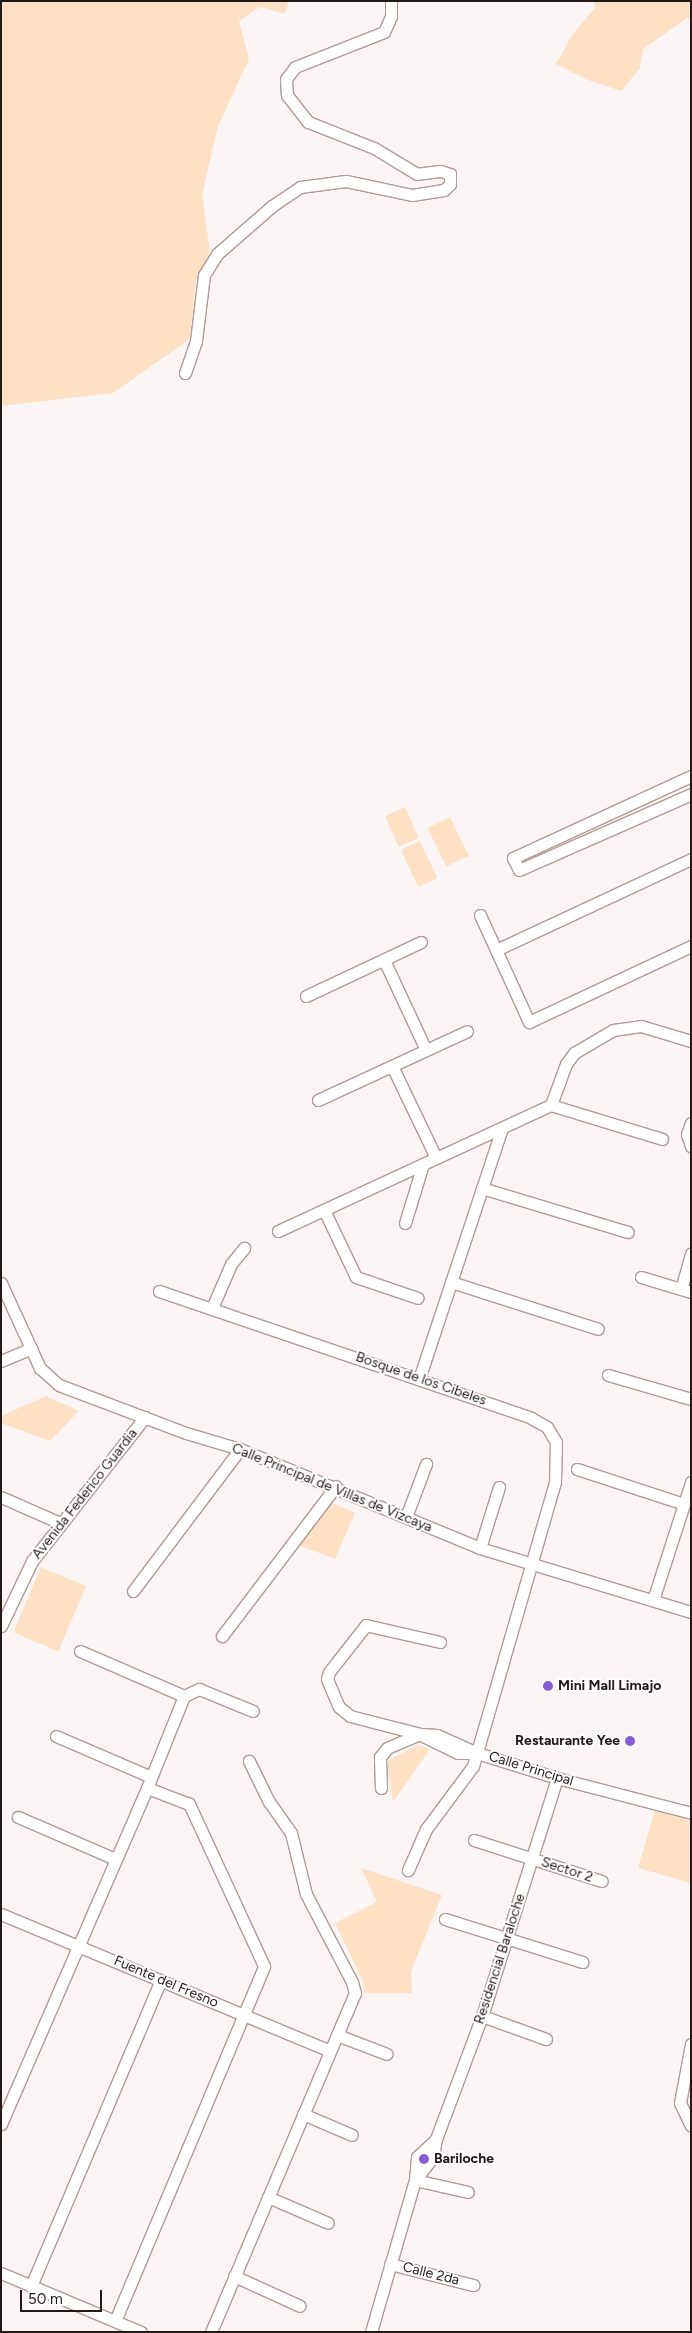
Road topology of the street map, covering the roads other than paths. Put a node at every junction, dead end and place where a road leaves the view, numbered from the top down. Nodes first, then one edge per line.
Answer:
1 (391, 1) edge
2 (185, 373) dead end
3 (689, 780) edge
4 (691, 794) edge
5 (604, 818) junction
6 (611, 830) junction
7 (691, 859) edge
8 (480, 915) dead end
9 (421, 942) dead end
10 (691, 946) edge
11 (496, 950) junction
12 (384, 960) junction
13 (306, 996) dead end
14 (467, 1031) dead end
15 (691, 1042) edge
16 (426, 1050) junction
17 (392, 1066) junction
18 (318, 1100) dead end
19 (551, 1105) junction
20 (691, 1123) edge
21 (502, 1128) junction
22 (662, 1139) dead end
23 (469, 1143) junction
24 (691, 1146) edge
25 (495, 1147) junction
26 (436, 1158) junction
27 (423, 1164) junction
28 (482, 1188) junction
29 (324, 1210) junction
30 (406, 1223) dead end
31 (278, 1231) dead end
32 (628, 1232) dead end
33 (244, 1248) dead end
34 (691, 1253) edge
35 (641, 1277) dead end
36 (451, 1282) junction
37 (1, 1283) edge
38 (159, 1291) dead end
39 (686, 1291) edge
40 (418, 1298) dead end
41 (212, 1308) junction
42 (598, 1329) dead end
43 (31, 1348) junction
44 (1, 1361) edge
45 (608, 1375) dead end
46 (419, 1379) junction
47 (691, 1399) edge
48 (145, 1417) junction
49 (240, 1449) junction
50 (426, 1464) dead end
51 (577, 1469) dead end
52 (691, 1482) edge
53 (336, 1486) junction
54 (499, 1487) dead end
55 (1, 1497) edge
56 (684, 1504) junction
57 (406, 1518) junction
58 (60, 1523) junction
59 (480, 1548) junction
60 (531, 1562) junction
61 (132, 1591) dead end
62 (653, 1600) junction
63 (690, 1612) edge
64 (1, 1626) edge
65 (222, 1636) dead end
66 (440, 1642) dead end
67 (80, 1651) dead end
68 (184, 1696) junction
69 (253, 1711) dead end
70 (420, 1734) junction
71 (56, 1736) dead end
72 (477, 1753) junction
73 (249, 1761) dead end
74 (557, 1778) junction
75 (149, 1783) junction
76 (381, 1788) dead end
77 (691, 1813) edge
78 (18, 1817) dead end
79 (474, 1840) dead end
80 (532, 1858) junction
81 (115, 1859) junction
82 (408, 1870) dead end
83 (602, 1881) dead end
84 (1, 1914) edge
85 (445, 1919) dead end
86 (507, 1938) junction
87 (77, 1945) junction
88 (582, 1962) dead end
89 (161, 1980) junction
90 (244, 2015) junction
91 (482, 2016) junction
92 (337, 2035) junction
93 (546, 2039) dead end
94 (691, 2044) edge
95 (330, 2051) junction
96 (387, 2054) dead end
97 (303, 2114) junction
98 (1, 2124) edge
99 (691, 2126) edge
100 (352, 2135) dead end
101 (415, 2180) junction
102 (468, 2192) dead end
103 (268, 2197) junction
104 (328, 2223) dead end
105 (390, 2264) junction
106 (1, 2273) edge
107 (234, 2276) junction
108 (473, 2284) dead end
109 (31, 2286) junction
110 (300, 2306) dead end
111 (115, 2321) junction
112 (141, 2332) edge
113 (210, 2332) edge
114 (371, 2332) edge

1 - 2 street
3 - 5 street
4 - 6 street
5 - 6 street
5 - 6 street
7 - 11 street
8 - 11 street
9 - 12 street
10 - 11 street
12 - 13 street
12 - 16 street
14 - 16 street
15 - 19 street
16 - 17 street
17 - 18 street
17 - 26 street
19 - 21 street
19 - 22 street
20 - 24 street
21 - 23 street
21 - 25 street
23 - 25 street
23 - 26 street
25 - 28 street
26 - 27 street
27 - 29 street
27 - 30 street
28 - 32 street
28 - 36 street
29 - 31 street
29 - 40 street
33 - 41 street
34 - 39 street
35 - 39 street
36 - 42 street
36 - 46 street
37 - 43 street, Calle Principal de Villas de Vizcaya
38 - 41 street, Bosque de los Cibeles
41 - 46 street, Bosque de los Cibeles
43 - 44 street
43 - 48 street, Calle Principal de Villas de Vizcaya
45 - 47 street
46 - 60 street, Bosque de los Cibeles
48 - 49 street, Calle Principal de Villas de Vizcaya
48 - 58 street, Avenida Federico Guardia
49 - 53 street, Calle Principal de Villas de Vizcaya
49 - 61 street
50 - 57 street
51 - 56 street
52 - 56 street
53 - 57 street, Calle Principal de Villas de Vizcaya
53 - 65 street
54 - 59 street
55 - 58 street
56 - 62 street
57 - 59 street, Calle Principal de Villas de Vizcaya
58 - 64 street, Avenida Federico Guardia
59 - 60 street, Calle Principal de Villas de Vizcaya
60 - 62 street, Calle Principal de Villas de Vizcaya
60 - 72 street, Calle Principal
62 - 63 street, Calle Principal de Villas de Vizcaya
66 - 70 street
67 - 68 street
68 - 69 street
68 - 75 street
70 - 72 street
70 - 76 street
71 - 75 street
72 - 74 street, Calle Principal
72 - 82 street
73 - 92 street
74 - 77 street, Calle Principal
74 - 80 street, Residencial Baraloche
75 - 81 street
75 - 90 street
78 - 81 street
79 - 80 street, Sector 2
80 - 83 street, Sector 2
80 - 86 street, Residencial Baraloche
81 - 87 street
84 - 87 street, Fuente del Fresno
85 - 86 street
86 - 88 street
86 - 91 street, Residencial Baraloche
87 - 89 street, Fuente del Fresno
87 - 98 street
89 - 90 street, Fuente del Fresno
89 - 109 street
90 - 95 street, Fuente del Fresno
90 - 111 street
91 - 93 street
91 - 101 street, Residencial Baraloche
92 - 95 street
92 - 96 street
94 - 99 street
95 - 97 street
97 - 100 street
97 - 103 street
101 - 102 street
101 - 105 street
103 - 104 street
103 - 107 street
105 - 108 street, Calle 2da
105 - 114 street
106 - 109 street
107 - 110 street
107 - 113 street
109 - 111 street
111 - 112 street

